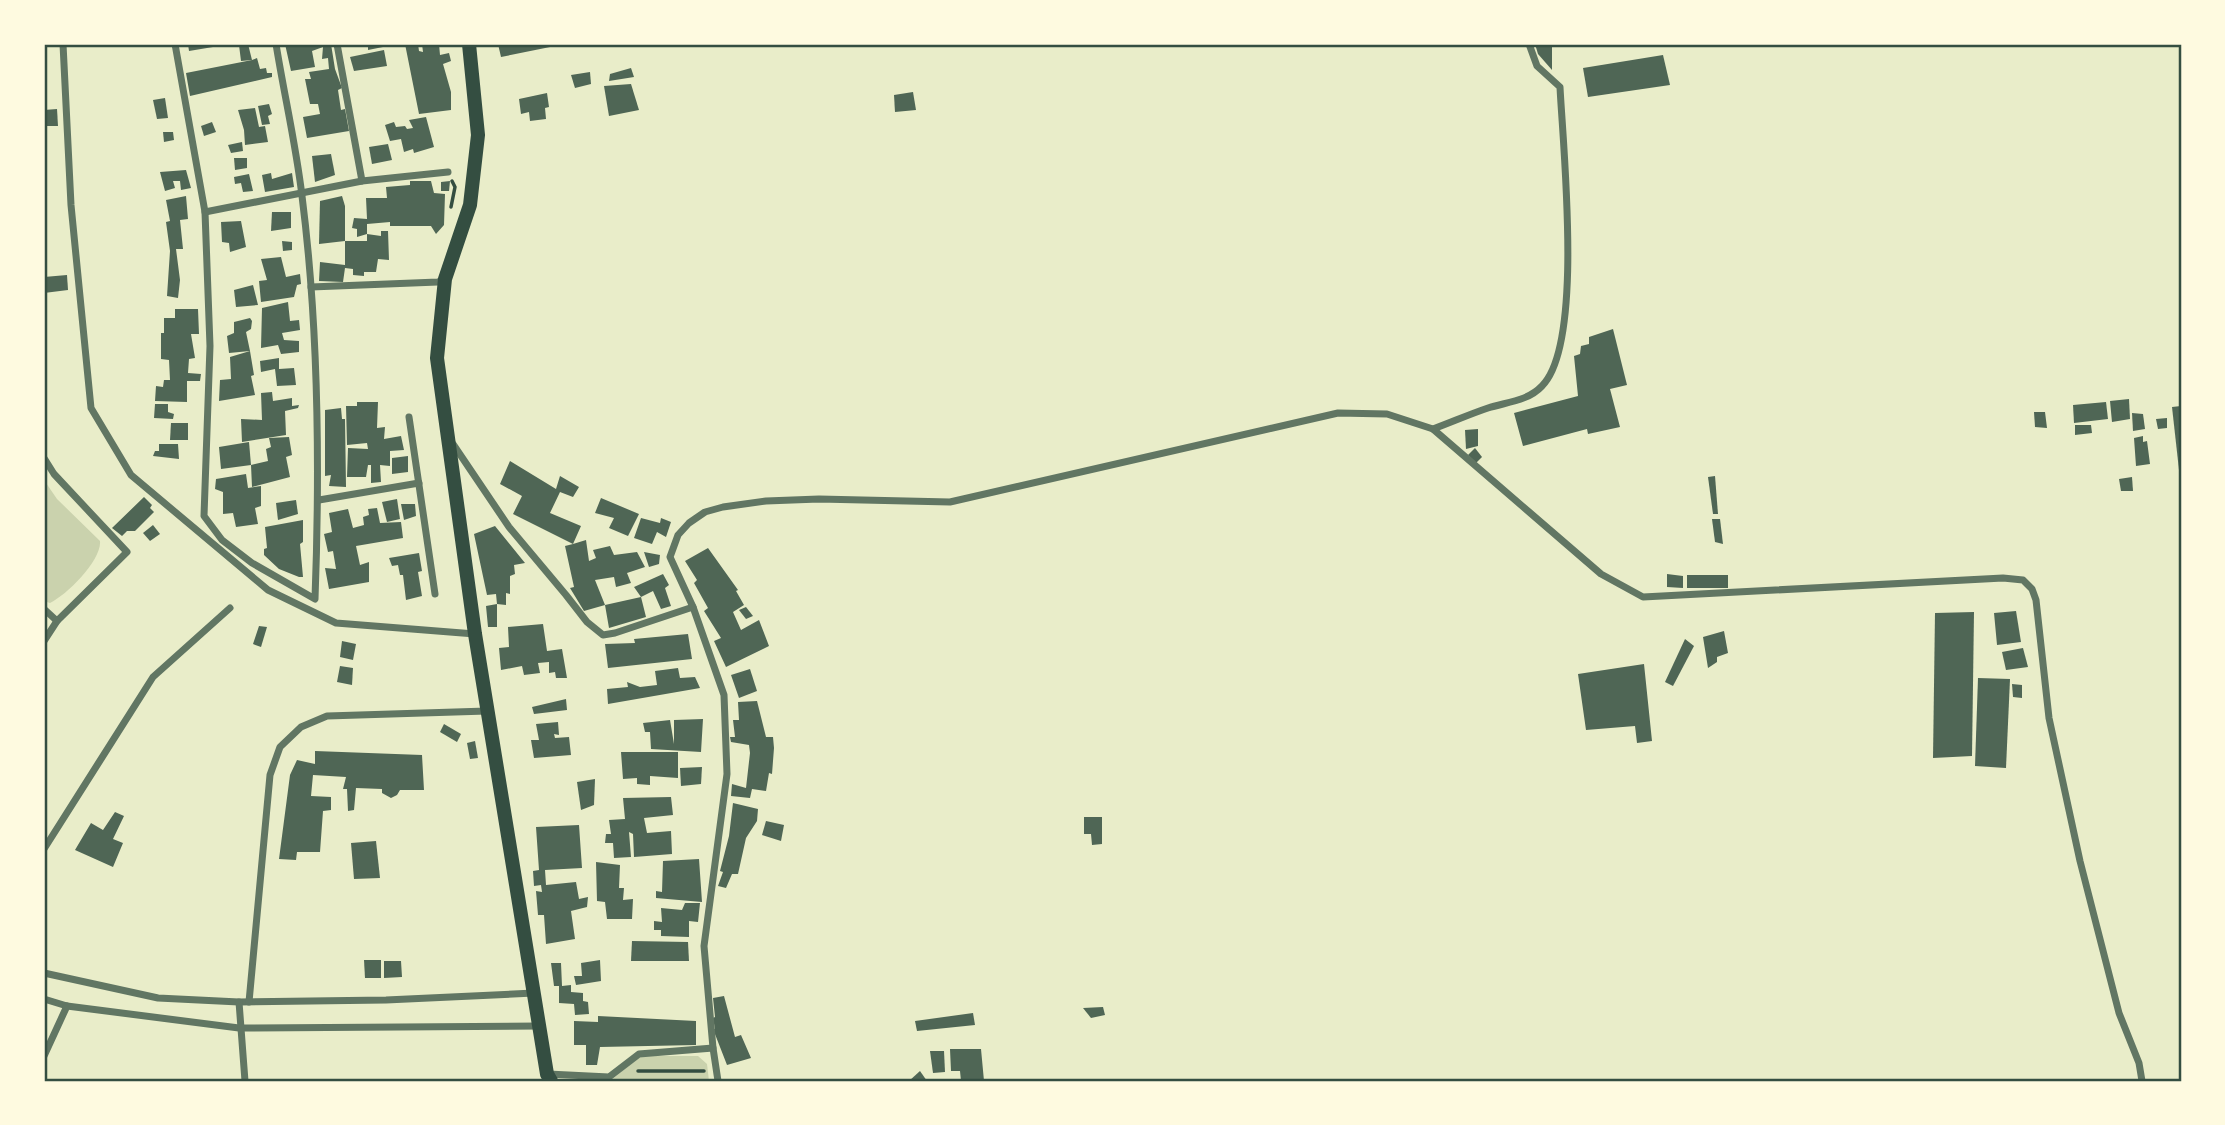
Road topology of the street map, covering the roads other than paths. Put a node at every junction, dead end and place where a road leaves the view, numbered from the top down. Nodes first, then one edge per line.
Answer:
1 (63, 44) edge
2 (175, 44) edge
3 (276, 44) edge
4 (337, 44) edge
5 (469, 44) edge
6 (1529, 44) edge
7 (449, 172) dead end
8 (362, 181) junction
9 (302, 194) junction
10 (205, 212) junction
11 (444, 279) junction
12 (312, 287) junction
13 (409, 417) dead end
14 (1433, 429) junction
15 (446, 434) junction
16 (44, 458) edge
17 (419, 483) junction
18 (319, 500) junction
19 (435, 594) dead end
20 (693, 607) junction
21 (230, 608) dead end
22 (44, 609) edge
23 (57, 621) junction
24 (475, 634) junction
25 (44, 641) edge
26 (487, 710) junction
27 (44, 849) edge
28 (44, 973) edge
29 (534, 993) junction
30 (44, 999) edge
31 (239, 1002) junction
32 (249, 1002) junction
33 (67, 1006) junction
34 (539, 1026) junction
35 (239, 1028) junction
36 (713, 1048) junction
37 (44, 1056) edge
38 (549, 1078) edge
39 (245, 1081) edge
40 (718, 1081) edge
41 (2142, 1081) edge

1 - 24 street
2 - 10 street
3 - 9 street
4 - 8 street
5 - 11 main road
6 - 14 street
7 - 8 street
8 - 9 street
9 - 10 street
9 - 12 street
10 - 18 street
11 - 12 street
11 - 15 main road
12 - 18 street
13 - 17 street
14 - 20 street
14 - 41 street
15 - 20 street
15 - 24 main road
16 - 23 street
17 - 18 street
17 - 19 street
20 - 36 street
21 - 27 street
22 - 23 street
23 - 25 street
24 - 26 main road
26 - 29 main road
26 - 32 street
28 - 31 street
29 - 32 street
29 - 34 main road
30 - 33 street
31 - 32 street
31 - 35 street
33 - 35 street
33 - 37 street
34 - 35 street
34 - 38 main road
35 - 39 street
36 - 38 street
36 - 40 street

